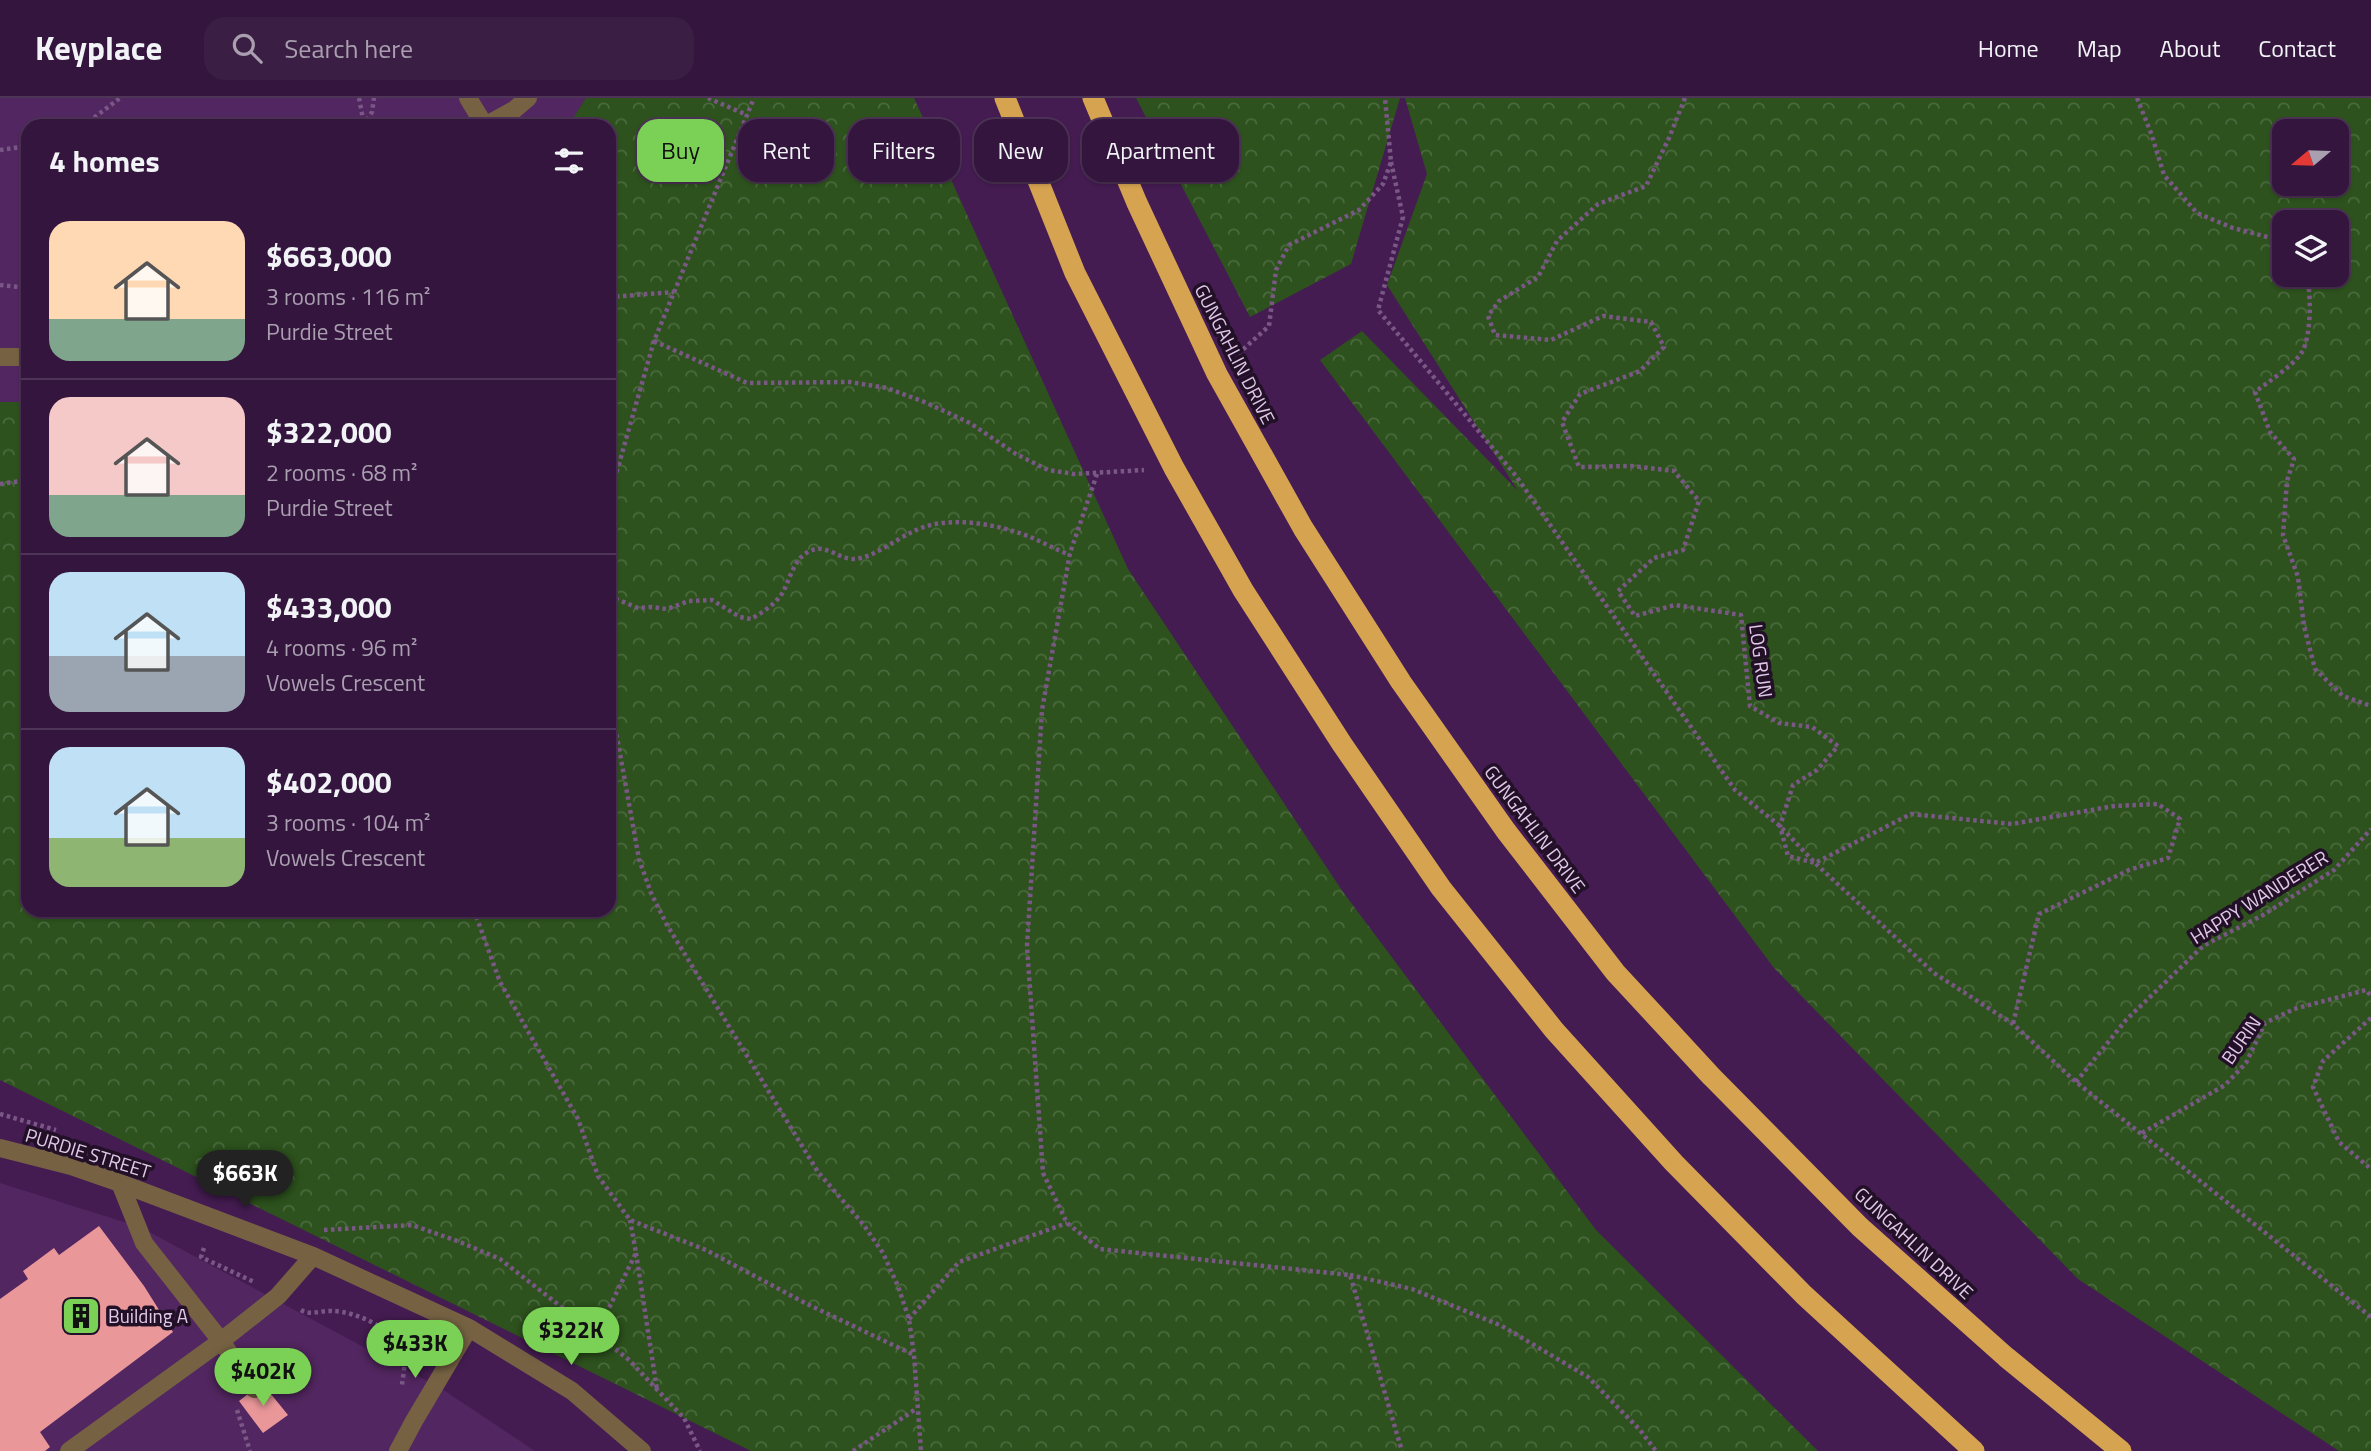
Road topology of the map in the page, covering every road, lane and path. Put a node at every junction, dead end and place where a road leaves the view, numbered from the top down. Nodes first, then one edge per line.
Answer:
1 (120, 98) edge
2 (359, 98) edge
3 (374, 98) edge
4 (468, 98) edge
5 (528, 98) edge
6 (708, 98) edge
7 (754, 98) edge
8 (1005, 98) edge
9 (1093, 98) edge
10 (1385, 98) edge
11 (1685, 98) edge
12 (2137, 98) edge
13 (747, 115) junction
14 (92, 119) edge
15 (363, 119) edge
16 (368, 119) edge
17 (481, 119) edge
18 (498, 119) edge
19 (21, 147) edge
20 (0, 150) edge
21 (1391, 162) junction
22 (2272, 238) edge
23 (0, 285) edge
24 (21, 287) edge
25 (2308, 287) edge
26 (674, 292) junction
27 (616, 297) edge
28 (654, 341) junction
29 (0, 357) edge
30 (21, 358) edge
31 (1217, 374) junction
32 (1174, 468) junction
33 (616, 474) edge
34 (1097, 474) junction
35 (21, 481) edge
36 (0, 484) edge
37 (1070, 555) junction
38 (616, 599) edge
39 (2371, 706) edge
40 (616, 732) edge
41 (1780, 826) junction
42 (2371, 829) edge
43 (1815, 863) junction
44 (477, 917) edge
45 (2371, 996) edge
46 (2371, 1018) edge
47 (2013, 1024) junction
48 (2076, 1082) junction
49 (2142, 1133) junction
50 (0, 1148) edge
51 (2371, 1169) edge
52 (120, 1183) junction
53 (629, 1220) junction
54 (1067, 1223) junction
55 (323, 1230) dead end
56 (636, 1253) junction
57 (313, 1256) junction
58 (1350, 1275) junction
59 (307, 1314) dead end
60 (2371, 1317) edge
61 (909, 1319) junction
62 (469, 1328) junction
63 (593, 1330) junction
64 (221, 1341) junction
65 (915, 1355) junction
66 (254, 1389) dead end
67 (657, 1390) junction
68 (402, 1391) dead end
69 (917, 1408) junction
70 (69, 1451) edge
71 (398, 1451) edge
72 (642, 1451) edge
73 (700, 1451) edge
74 (853, 1451) edge
75 (921, 1451) edge
76 (1402, 1451) edge
77 (1656, 1451) edge
78 (1974, 1451) edge
79 (2121, 1451) edge

1 - 14 path
2 - 15 path
3 - 16 path
4 - 17 street
5 - 18 street
6 - 13 path
7 - 13 path
8 - 32 highway
9 - 31 highway, GUNGAHLIN DRIVE
10 - 21 path
11 - 41 path, LOG RUN
12 - 22 path
13 - 26 path
19 - 20 path
21 - 31 path
21 - 41 path
23 - 24 path
25 - 39 path
26 - 27 path
26 - 28 path
28 - 33 path
28 - 34 path
29 - 30 street
31 - 79 highway, GUNGAHLIN DRIVE
32 - 34 path
32 - 78 highway
34 - 37 path
35 - 36 path
37 - 38 path
37 - 54 path
40 - 61 path
41 - 43 path
41 - 43 path
42 - 48 path, HAPPY WANDERER
43 - 47 path
43 - 47 path
44 - 53 path
45 - 49 path, BURIN
46 - 51 path
47 - 48 path
48 - 49 path
49 - 60 path
50 - 52 street, PURDIE STREET
52 - 57 street, PURDIE STREET
52 - 64 street
53 - 56 path
53 - 65 path
54 - 58 path
54 - 61 path
55 - 63 path
56 - 63 path
56 - 67 path
57 - 62 street, PURDIE STREET
57 - 64 street
58 - 76 path
58 - 77 path
59 - 68 path
61 - 65 path
62 - 71 street
62 - 72 street, PURDIE STREET
63 - 67 path
64 - 66 street
64 - 70 street
65 - 69 path
67 - 73 path
69 - 74 path
69 - 75 path

